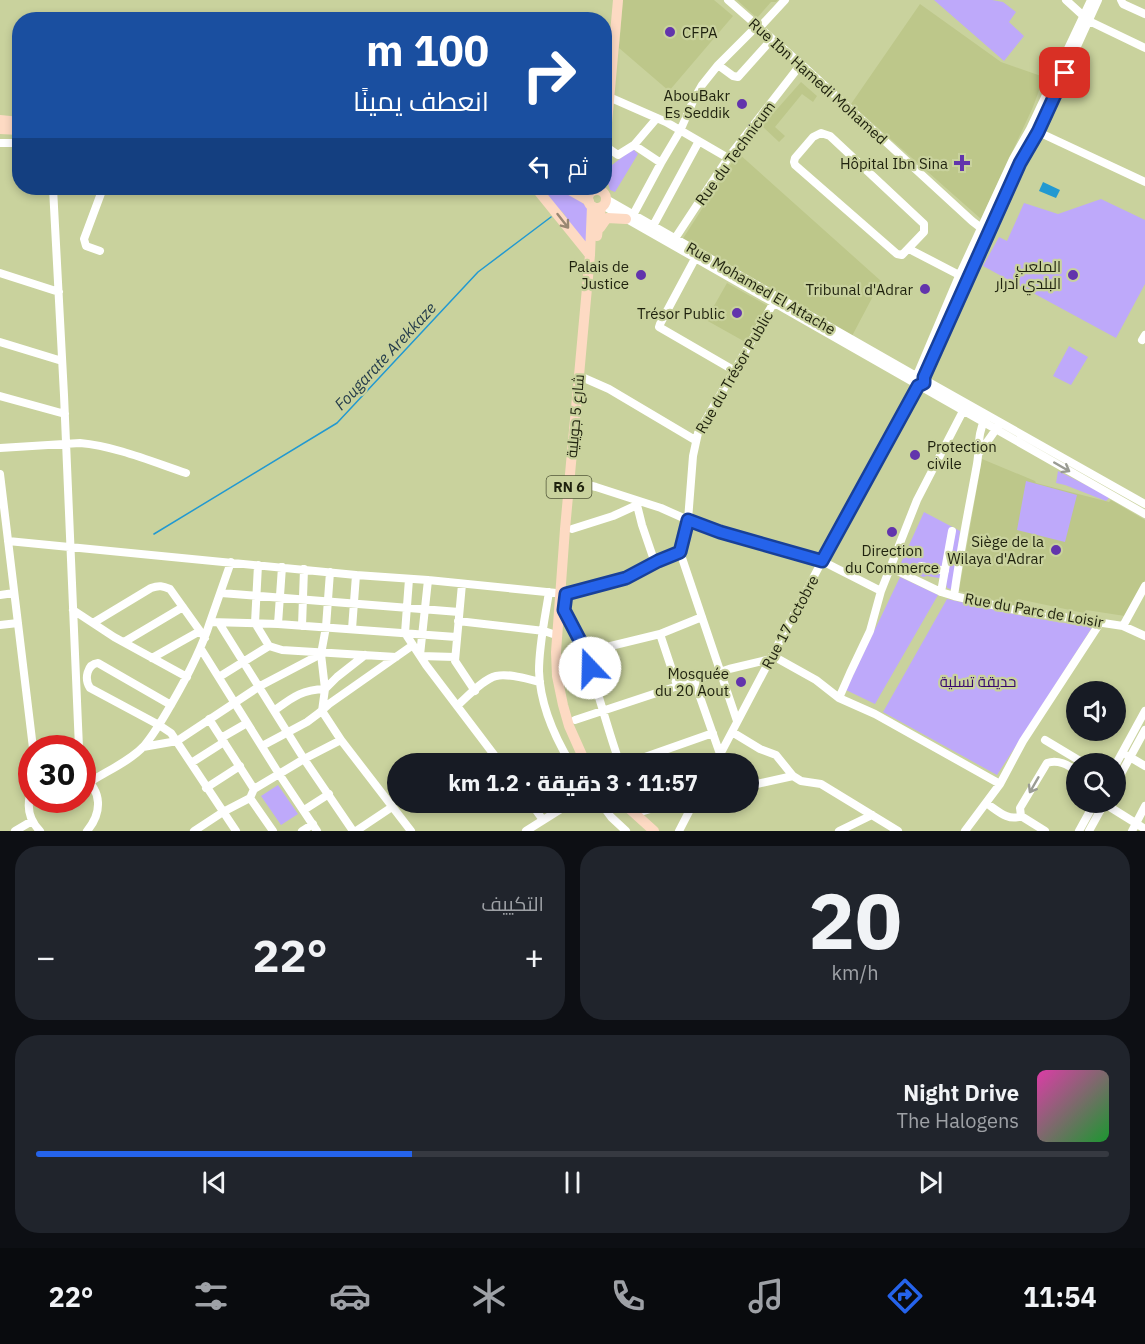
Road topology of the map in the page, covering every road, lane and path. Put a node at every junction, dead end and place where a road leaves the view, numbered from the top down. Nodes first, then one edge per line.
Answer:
1 (618, 0) edge
2 (728, 0) edge
3 (785, 0) edge
4 (1066, 0) edge
5 (1091, 0) edge
6 (1098, 0) edge
7 (1121, 0) edge
8 (1145, 14) edge
9 (1086, 18) junction
10 (758, 26) junction
11 (772, 39) junction
12 (1145, 48) edge
13 (718, 64) junction
14 (801, 64) junction
15 (612, 65) edge
16 (612, 98) edge
17 (657, 118) junction
18 (1034, 130) junction
19 (680, 131) junction
20 (699, 141) junction
21 (634, 145) junction
22 (612, 153) edge
23 (728, 158) junction
24 (661, 163) junction
25 (1145, 182) edge
26 (53, 195) edge
27 (100, 195) edge
28 (542, 195) edge
29 (597, 196) edge
30 (630, 217) junction
31 (653, 226) junction
32 (598, 231) junction
33 (985, 231) junction
34 (673, 241) junction
35 (909, 249) junction
36 (100, 251) dead end
37 (697, 254) junction
38 (590, 255) junction
39 (0, 273) edge
40 (958, 276) junction
41 (968, 280) junction
42 (59, 292) junction
43 (951, 294) junction
44 (960, 298) junction
45 (776, 299) junction
46 (0, 342) edge
47 (584, 346) junction
48 (62, 361) junction
49 (735, 371) junction
50 (584, 378) junction
51 (919, 380) junction
52 (942, 394) junction
53 (0, 396) edge
54 (963, 411) junction
55 (65, 414) junction
56 (985, 418) junction
57 (998, 426) junction
58 (695, 440) junction
59 (66, 444) junction
60 (0, 448) edge
61 (979, 453) junction
62 (186, 473) dead end
63 (0, 474) edge
64 (573, 482) junction
65 (637, 502) junction
66 (1145, 504) edge
67 (1145, 514) edge
68 (688, 520) junction
69 (3, 529) edge
70 (572, 529) junction
71 (952, 531) dead end
72 (8, 541) junction
73 (70, 547) junction
74 (680, 552) junction
75 (10, 557) junction
76 (0, 559) edge
77 (822, 561) junction
78 (231, 562) junction
79 (655, 563) junction
80 (258, 565) junction
81 (921, 566) dead end
82 (282, 567) junction
83 (891, 568) junction
84 (304, 569) junction
85 (945, 571) junction
86 (330, 572) junction
87 (356, 575) junction
88 (409, 579) junction
89 (428, 580) junction
90 (462, 584) junction
91 (1145, 586) edge
92 (881, 591) junction
93 (941, 592) junction
94 (14, 593) junction
95 (221, 593) junction
96 (558, 593) junction
97 (0, 595) edge
98 (257, 596) junction
99 (954, 596) junction
100 (280, 597) junction
101 (303, 599) junction
102 (328, 601) junction
103 (354, 603) junction
104 (183, 607) junction
105 (407, 607) junction
106 (425, 609) junction
107 (73, 610) junction
108 (564, 610) junction
109 (459, 616) junction
110 (702, 617) junction
111 (18, 623) junction
112 (93, 623) junction
113 (214, 623) junction
114 (255, 623) junction
115 (1100, 623) junction
116 (1125, 623) junction
117 (278, 624) junction
118 (0, 625) edge
119 (302, 626) junction
120 (326, 627) junction
121 (352, 629) junction
122 (200, 631) junction
123 (544, 631) junction
124 (405, 633) junction
125 (422, 634) junction
126 (660, 634) junction
127 (556, 635) junction
128 (456, 636) junction
129 (1145, 636) edge
130 (205, 638) junction
131 (124, 642) junction
132 (413, 645) junction
133 (269, 646) junction
134 (201, 649) junction
135 (586, 652) junction
136 (320, 653) junction
137 (365, 655) junction
138 (420, 656) junction
139 (396, 657) junction
140 (455, 657) junction
141 (152, 658) junction
142 (772, 658) junction
143 (243, 662) junction
144 (721, 672) junction
145 (187, 677) junction
146 (219, 677) junction
147 (694, 680) junction
148 (540, 682) junction
149 (677, 685) junction
150 (260, 686) junction
151 (325, 689) junction
152 (475, 691) junction
153 (839, 698) junction
154 (234, 703) junction
155 (171, 705) junction
156 (457, 706) junction
157 (275, 710) junction
158 (603, 710) junction
159 (322, 711) junction
160 (1145, 711) edge
161 (209, 719) junction
162 (575, 720) junction
163 (737, 721) junction
164 (247, 723) junction
165 (159, 725) junction
166 (1145, 730) edge
167 (289, 732) junction
168 (732, 732) junction
169 (713, 733) junction
170 (31, 735) edge
171 (78, 735) edge
172 (223, 740) junction
173 (341, 740) junction
174 (1045, 740) dead end
175 (177, 741) junction
176 (143, 747) junction
177 (262, 747) junction
178 (493, 753) edge
179 (565, 753) edge
180 (581, 753) edge
181 (588, 753) edge
182 (618, 753) edge
183 (654, 753) edge
184 (720, 753) edge
185 (721, 753) edge
186 (1067, 753) edge
187 (1121, 753) edge
188 (1126, 756) edge
189 (1130, 758) junction
190 (304, 759) junction
191 (191, 763) junction
192 (1126, 765) edge
193 (240, 766) junction
194 (1066, 766) edge
195 (1145, 766) edge
196 (279, 774) junction
197 (793, 776) junction
198 (96, 779) edge
199 (759, 784) edge
200 (1000, 784) junction
201 (206, 788) junction
202 (254, 789) junction
203 (96, 792) edge
204 (329, 794) junction
205 (250, 798) junction
206 (387, 800) edge
207 (986, 803) junction
208 (1145, 806) edge
209 (304, 810) junction
210 (387, 810) edge
211 (224, 812) junction
212 (29, 813) edge
213 (397, 813) edge
214 (538, 813) edge
215 (554, 813) edge
216 (608, 813) edge
217 (624, 813) edge
218 (635, 813) edge
219 (643, 813) edge
220 (688, 813) edge
221 (1089, 813) edge
222 (1099, 813) edge
223 (1117, 813) edge
224 (637, 815) junction
225 (872, 815) junction
226 (1021, 816) junction
227 (543, 820) junction
228 (32, 821) junction
229 (315, 827) edge
230 (1134, 827) edge
231 (1145, 829) edge
232 (15, 831) edge
233 (40, 831) edge
234 (87, 831) edge
235 (194, 831) edge
236 (236, 831) edge
237 (273, 831) edge
238 (302, 831) edge
239 (355, 831) edge
240 (411, 831) edge
241 (526, 831) edge
242 (626, 831) edge
243 (643, 831) edge
244 (654, 831) edge
245 (679, 831) edge
246 (839, 831) edge
247 (898, 831) edge
248 (966, 831) edge
249 (1045, 831) edge
250 (1079, 831) edge
251 (1089, 831) edge

1 - 15 main road
2 - 10 street, Rue Ibn Hamedi Mohamed
3 - 10 street
4 - 9 street
5 - 9 street
6 - 9 street
7 - 8 street
9 - 12 street
9 - 18 street
10 - 11 street, Rue Ibn Hamedi Mohamed
10 - 13 street
11 - 13 street
11 - 14 street, Rue Ibn Hamedi Mohamed
13 - 19 street
14 - 23 street, Rue du Technicum
14 - 33 street, Rue Ibn Hamedi Mohamed
16 - 17 street
17 - 19 street
17 - 21 street
18 - 25 street
18 - 33 street
19 - 20 street
19 - 24 street
20 - 23 street
20 - 31 street
21 - 22 street
21 - 24 street
23 - 34 street, Rue du Technicum
24 - 30 street
26 - 42 street
27 - 36 street
28 -> 38 main road
29 - 30 street, Rue Mohamed El Attache
29 - 32 main road, شارع 5 جويلية / RN 6
29 - 38 main road, شارع 5 جويلية / RN 6
30 - 31 street, Rue Mohamed El Attache
30 - 32 main road
30 - 34 street, Rue Mohamed El Attache
31 - 34 street, Rue Mohamed El Attache
32 - 47 main road, شارع 5 جويلية / RN 6
33 - 40 street
33 - 41 street
34 - 37 street, Rue Mohamed El Attache
35 - 35 street
35 - 40 street
37 - 45 street, Rue Mohamed El Attache
37 - 49 street
38 - 47 main road, شارع 5 جويلية / RN 6
39 - 42 street
40 - 41 street
40 - 43 street
41 - 44 street
42 - 48 street
43 - 44 street
43 - 51 street
44 - 51 street
45 - 49 street, Rue du Trésor Public
45 - 51 street, Rue Mohamed El Attache
46 - 48 street
47 - 50 main road, شارع 5 جويلية / RN 6
47 - 64 main road, شارع 5 جويلية / RN 6
48 - 55 street
49 - 58 street, Rue du Trésor Public
50 - 58 street
50 - 64 main road, شارع 5 جويلية / RN 6
51 - 52 street, Rue Mohamed El Attache
51 - 77 street, Rue 17 octobre
52 - 54 street, Rue Mohamed El Attache
52 - 56 street, Rue Mohamed El Attache
53 - 55 street
54 - 56 street, Rue Mohamed El Attache
54 - 83 street
55 - 59 street
56 - 57 street, Rue Mohamed El Attache
56 - 61 street
57 - 61 street
57 - 66 street, Rue Mohamed El Attache
57 -> 67 street, Rue Mohamed El Attache
58 - 68 street, Rue du Trésor Public
59 - 60 street
59 - 62 street
59 - 73 street
61 - 99 street
63 - 69 street
64 - 65 street
64 - 70 main road, شارع 5 جويلية / RN 6
64 - 96 main road, شارع 5 جويلية / RN 6
65 - 68 street
65 - 70 street
65 - 79 street
68 - 74 street, Rue du Trésor Public
68 - 77 street
69 - 72 street
70 - 96 main road, شارع 5 جويلية / RN 6
71 - 85 street
72 - 73 street
72 - 75 street
73 - 78 street
73 - 107 street
74 - 79 street
74 - 110 street
75 - 76 street
75 - 94 street
77 - 92 street
77 - 142 street, Rue 17 octobre
78 - 80 street
78 - 95 street
79 - 96 street
80 - 82 street
80 - 98 street
81 - 85 street
82 - 84 street
82 - 100 street
83 - 92 street
83 - 93 street, Rue du Parc de Loisir
84 - 86 street
84 - 101 street
85 - 93 street
86 - 87 street
86 - 102 street
87 - 88 street
87 - 103 street
88 - 89 street
88 - 105 street
89 - 90 street
89 - 106 street
90 - 96 street
90 - 109 street
91 - 116 street
92 - 153 street
93 - 99 street, Rue du Parc de Loisir
94 - 97 street
94 - 111 street
95 - 98 street
95 - 113 street
96 - 108 main road, شارع 5 جويلية / RN 6
96 - 123 street
96 - 127 main road, شارع 5 جويلية / RN 6
98 - 100 street
98 - 114 street
99 - 115 street, Rue du Parc de Loisir
100 - 101 street
100 - 117 street
101 - 102 street
101 - 119 street
102 - 103 street
102 - 120 street
103 - 105 street
103 - 121 street
104 - 112 street
104 - 122 street
104 - 131 street
105 - 106 street
105 - 124 street
106 - 109 street
106 - 125 street
107 - 112 street
107 - 171 street
108 - 135 street
108 - 162 main road, شارع 5 جويلية / RN 6
109 - 123 street
109 - 128 street
110 - 126 street
110 - 144 street
111 - 118 street
111 - 170 street
112 - 131 street
113 - 114 street
113 - 130 street
113 - 143 street
114 - 117 street
114 - 133 street
115 - 116 street, Rue du Parc de Loisir
115 - 200 street
116 - 129 street, Rue du Parc de Loisir
117 - 119 street
119 - 120 street
120 - 121 street
120 - 136 street
121 - 124 street
122 - 130 street
122 - 141 street
123 - 127 street
123 - 148 street
124 - 125 street
124 - 132 street
125 - 128 street
125 - 138 street
126 - 135 street
126 - 149 street
127 - 180 main road, شارع 5 جويلية / RN 6
128 - 140 street
130 - 134 street
131 - 141 street
132 - 138 street
132 - 139 street
133 - 136 street
133 - 143 street
134 - 145 street
134 - 146 street
135 - 158 street
136 - 137 street
136 - 150 street
136 - 151 street
137 - 139 street
137 - 151 street
138 - 140 street
138 - 156 street
139 - 159 street
140 - 152 street
141 - 145 street
142 - 144 street
142 - 153 street
142 - 163 street, Rue 17 octobre
143 - 146 street
143 - 150 street
144 - 147 street
144 - 163 street
145 - 155 street
146 - 154 street
147 - 149 street
147 - 169 street
148 - 152 street
148 - 179 street
149 - 158 street
150 - 154 street
150 - 157 street
151 - 157 street
151 - 159 street
152 - 156 street
153 - 200 street
154 - 161 street
154 - 164 street
155 - 165 street
155 - 165 street
156 - 178 street
157 - 167 street
158 - 162 street
158 - 182 street
159 - 167 street
159 - 173 street
160 - 187 street
161 - 172 street
161 - 175 street
162 - 181 main road, شارع 5 جويلية / RN 6
163 - 168 street, Rue 17 octobre
164 - 172 street
164 - 177 street
165 - 175 street
165 - 176 street
166 - 189 street
167 - 177 street
167 - 190 street
168 - 185 street, Rue 17 octobre
168 - 197 street
169 - 183 street
169 - 184 street
172 - 191 street
172 - 193 street
173 - 190 street
173 - 206 street
174 - 186 street
175 - 176 street
175 - 191 street
176 - 198 street
177 - 196 street
188 - 189 street
189 - 192 street
189 - 195 street
190 - 196 street
190 - 204 street
191 - 201 street
193 - 201 street
193 - 202 street
194 -> 226 street
196 - 202 street
196 - 209 street
197 - 199 street
197 - 225 street
200 - 207 street
201 - 211 street
202 - 205 street
203 - 234 street
204 - 209 street
204 - 239 street
205 - 211 street
205 - 237 street
207 - 226 street
207 - 248 street
208 - 230 street
209 - 229 street
210 - 239 street
211 - 235 street
211 - 236 street
212 - 228 street
213 - 240 street
214 - 227 street
215 - 227 street
216 - 242 street
217 - 243 main road
218 - 224 main road
219 - 224 street
220 - 245 street
221 - 250 street
222 - 251 street
223 - 230 street
224 - 244 main road
225 - 246 street
225 - 247 street
226 - 249 street
227 - 241 street
228 - 232 street
228 - 233 street
229 - 238 street
230 - 231 street

